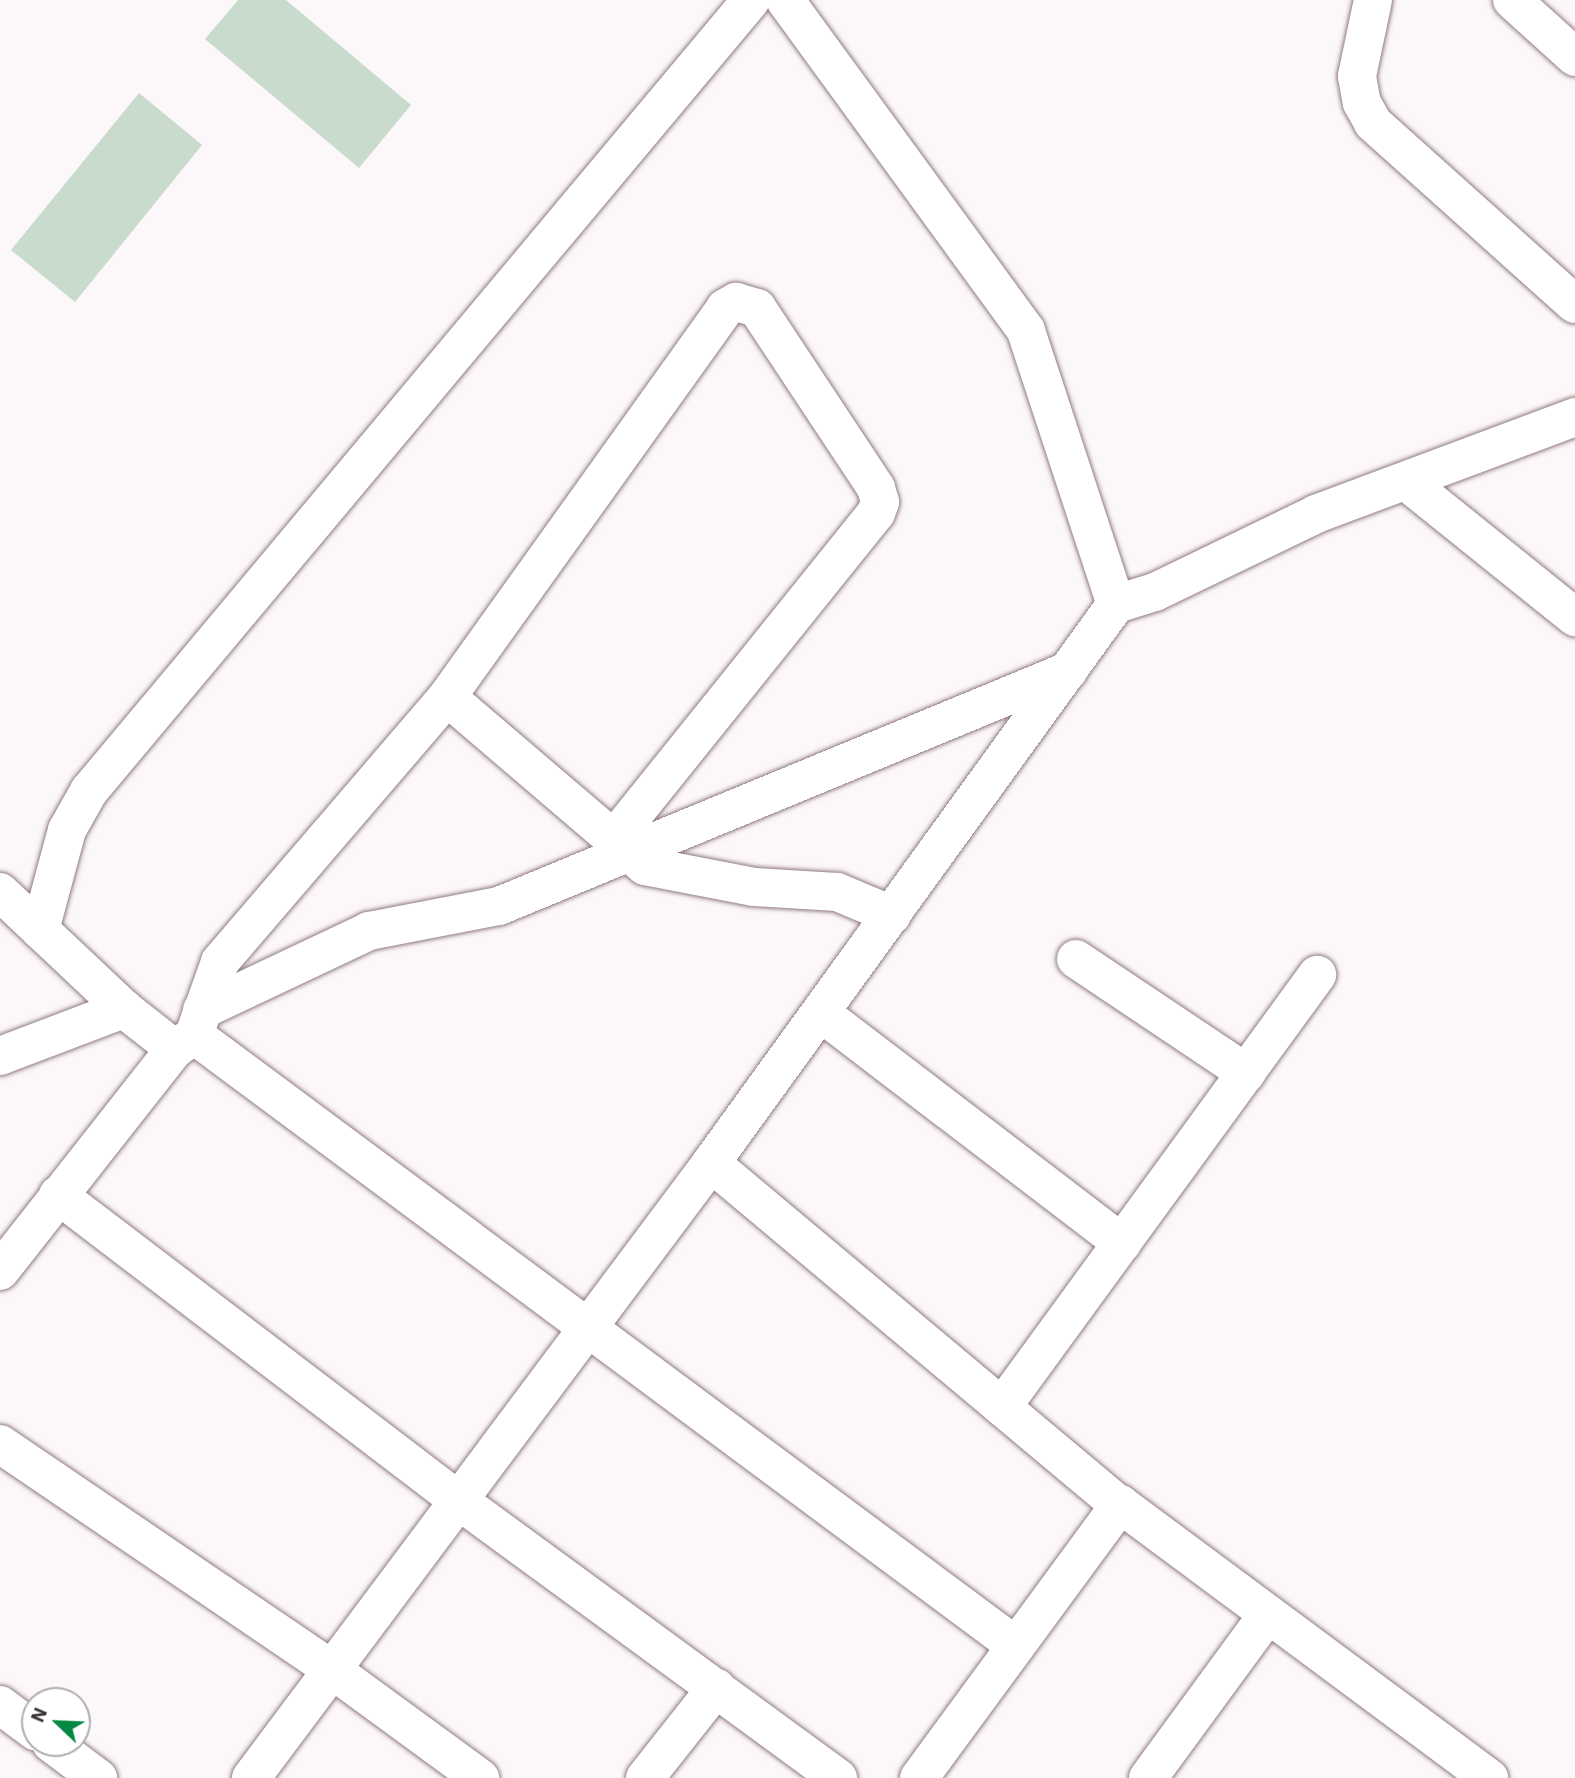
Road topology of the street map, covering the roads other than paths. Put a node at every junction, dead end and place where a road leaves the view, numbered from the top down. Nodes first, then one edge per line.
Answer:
1 (751, 0) edge
2 (785, 0) edge
3 (1373, 0) edge
4 (1511, 0) edge
5 (1575, 57) edge
6 (1575, 303) edge
7 (1575, 417) edge
8 (1407, 482) junction
9 (1116, 604) junction
10 (1575, 617) edge
11 (1068, 671) junction
12 (447, 697) junction
13 (622, 846) junction
14 (0, 892) edge
15 (892, 915) junction
16 (40, 930) junction
17 (1076, 959) dead end
18 (1317, 975) dead end
19 (124, 1009) junction
20 (821, 1013) junction
21 (190, 1032) junction
22 (0, 1056) edge
23 (1246, 1073) junction
24 (711, 1163) junction
25 (58, 1195) junction
26 (1122, 1243) junction
27 (0, 1271) edge
28 (588, 1326) junction
29 (1002, 1407) junction
30 (0, 1444) edge
31 (458, 1500) junction
32 (1119, 1505) junction
33 (1268, 1614) junction
34 (1016, 1646) junction
35 (331, 1669) junction
36 (716, 1688) junction
37 (0, 1704) edge
38 (21, 1720) edge
39 (70, 1757) edge
40 (98, 1778) edge
41 (251, 1778) edge
42 (480, 1778) edge
43 (645, 1778) edge
44 (838, 1778) edge
45 (919, 1778) edge
46 (1148, 1778) edge
47 (1489, 1778) edge

1 - 16 street
2 - 9 street
3 - 6 street
4 - 5 street
7 - 8 street
8 - 9 street
8 - 10 street
9 - 11 street
11 - 13 street
11 - 15 street
12 - 13 street
12 - 13 street
12 - 21 street
13 - 15 street
13 - 21 street
14 - 16 street
15 - 20 street
16 - 19 street
17 - 23 street
18 - 23 street
19 - 21 street
19 - 22 street
20 - 24 street
20 - 26 street
21 - 25 street
21 - 28 street
23 - 26 street
24 - 28 street
24 - 29 street
25 - 27 street
25 - 31 street
26 - 29 street
28 - 31 street
28 - 34 street
29 - 32 street
30 - 35 street
31 - 35 street
31 - 36 street
32 - 33 street
32 - 34 street
33 - 46 street
33 - 47 street
34 - 45 street
35 - 41 street
35 - 42 street
36 - 43 street
36 - 44 street
37 - 38 street
39 - 40 street

